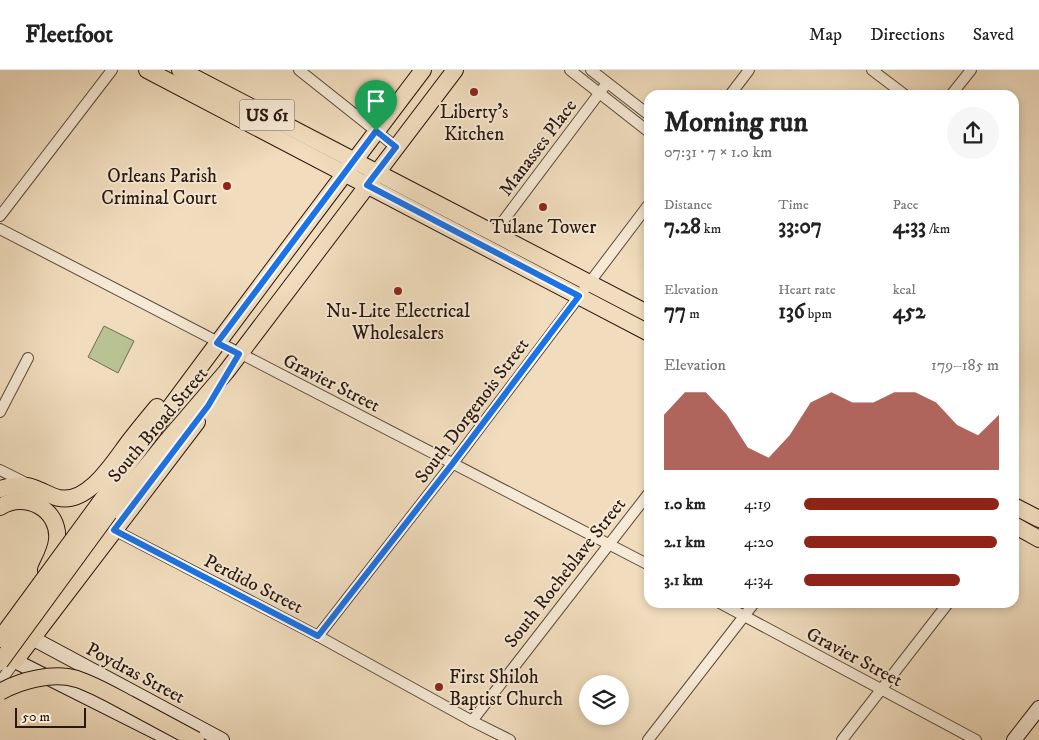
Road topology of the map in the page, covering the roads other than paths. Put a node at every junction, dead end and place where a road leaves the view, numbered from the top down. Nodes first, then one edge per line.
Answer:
1 (112, 70) edge
2 (146, 70) edge
3 (180, 70) edge
4 (299, 70) edge
5 (455, 70) edge
6 (570, 70) edge
7 (590, 70) edge
8 (749, 70) edge
9 (872, 70) edge
10 (971, 70) edge
11 (421, 73) edge
12 (607, 83) junction
13 (734, 90) edge
14 (898, 90) edge
15 (955, 90) edge
16 (439, 91) junction
17 (599, 93) junction
18 (644, 111) edge
19 (644, 128) edge
20 (376, 131) junction
21 (396, 147) junction
22 (348, 167) junction
23 (372, 179) junction
24 (644, 210) edge
25 (0, 216) edge
26 (306, 226) junction
27 (0, 230) edge
28 (494, 233) junction
29 (328, 237) junction
30 (589, 282) junction
31 (255, 292) junction
32 (579, 296) junction
33 (275, 306) junction
34 (644, 311) edge
35 (644, 330) edge
36 (217, 343) junction
37 (239, 354) junction
38 (28, 358) dead end
39 (0, 412) edge
40 (453, 463) junction
41 (0, 470) edge
42 (33, 487) junction
43 (0, 489) edge
44 (644, 499) edge
45 (0, 506) edge
46 (104, 509) junction
47 (1019, 512) edge
48 (1039, 520) edge
49 (1019, 528) edge
50 (114, 530) junction
51 (1039, 539) edge
52 (608, 544) junction
53 (644, 562) edge
54 (39, 585) junction
55 (729, 608) edge
56 (750, 608) edge
57 (944, 608) edge
58 (744, 616) junction
59 (0, 620) edge
60 (318, 636) junction
61 (32, 638) junction
62 (0, 639) edge
63 (0, 652) edge
64 (7, 662) edge
65 (0, 682) edge
66 (881, 690) junction
67 (0, 692) edge
68 (1039, 708) edge
69 (472, 721) junction
70 (172, 740) edge
71 (196, 740) edge
72 (222, 740) edge
73 (510, 740) edge
74 (648, 740) edge
75 (842, 740) edge
76 (976, 740) edge
77 (1014, 740) edge

1 - 25 street
2 - 22 main road, US 61
3 - 22 main road, US 61
4 - 20 street
5 - 16 main road, South Broad Street
6 - 17 street
7 - 12 street
8 - 13 street
9 - 14 street
10 - 15 street
11 - 16 main road
11 - 20 main road, South Broad Street
12 - 17 street, Manasses Place
12 - 18 street
16 - 21 main road, South Broad Street
17 - 19 street
17 - 28 street, Manasses Place
20 - 21 street
20 - 22 main road, South Broad Street
21 - 23 main road, South Broad Street
22 - 23 main road, US 61
22 - 26 main road, South Broad Street
23 - 28 main road
23 - 29 main road, South Broad Street
23 - 32 main road
24 - 30 street, South Dorgenois Street
26 - 29 main road
26 - 31 main road, South Broad Street
27 - 36 street, Gravier Street
28 - 30 main road
29 - 33 main road, South Broad Street
30 - 32 street, South Dorgenois Street
30 - 34 main road
31 - 33 main road
31 - 36 main road, South Broad Street
32 - 35 main road
32 - 40 street, South Dorgenois Street
33 - 37 main road, South Broad Street
36 - 37 street, Gravier Street
36 - 42 main road
36 - 46 main road, South Broad Street
37 - 40 street, Gravier Street
37 - 46 main road, South Broad Street
37 - 50 main road
38 - 39 street
40 - 52 street, Gravier Street
40 - 60 street, South Dorgenois Street
41 - 42 street
42 - 43 main road
44 - 52 street, South Rocheblave Street
45 - 54 main road, bridge
46 - 54 main road, South Broad Street, bridge
46 - 64 main road, South Broad Street, bridge
47 - 48 main road
49 - 51 main road
50 - 60 street, Perdido Street
50 - 61 main road
52 - 53 street, Gravier Street
52 - 69 street, South Rocheblave Street
54 - 62 main road, South Broad Street, bridge
55 - 58 street, Gravier Street
56 - 58 street
57 - 66 street
58 - 66 street, Gravier Street
58 - 74 street
59 - 61 main road
60 - 69 street, Perdido Street
61 - 64 main road
61 - 72 main road, Poydras Street
63 - 64 main road
64 - 65 street, South Broad Street
64 - 70 main road
66 - 75 street
66 - 76 street, Gravier Street
67 - 71 main road, bridge
68 - 77 main road
69 - 73 street, Perdido Street

